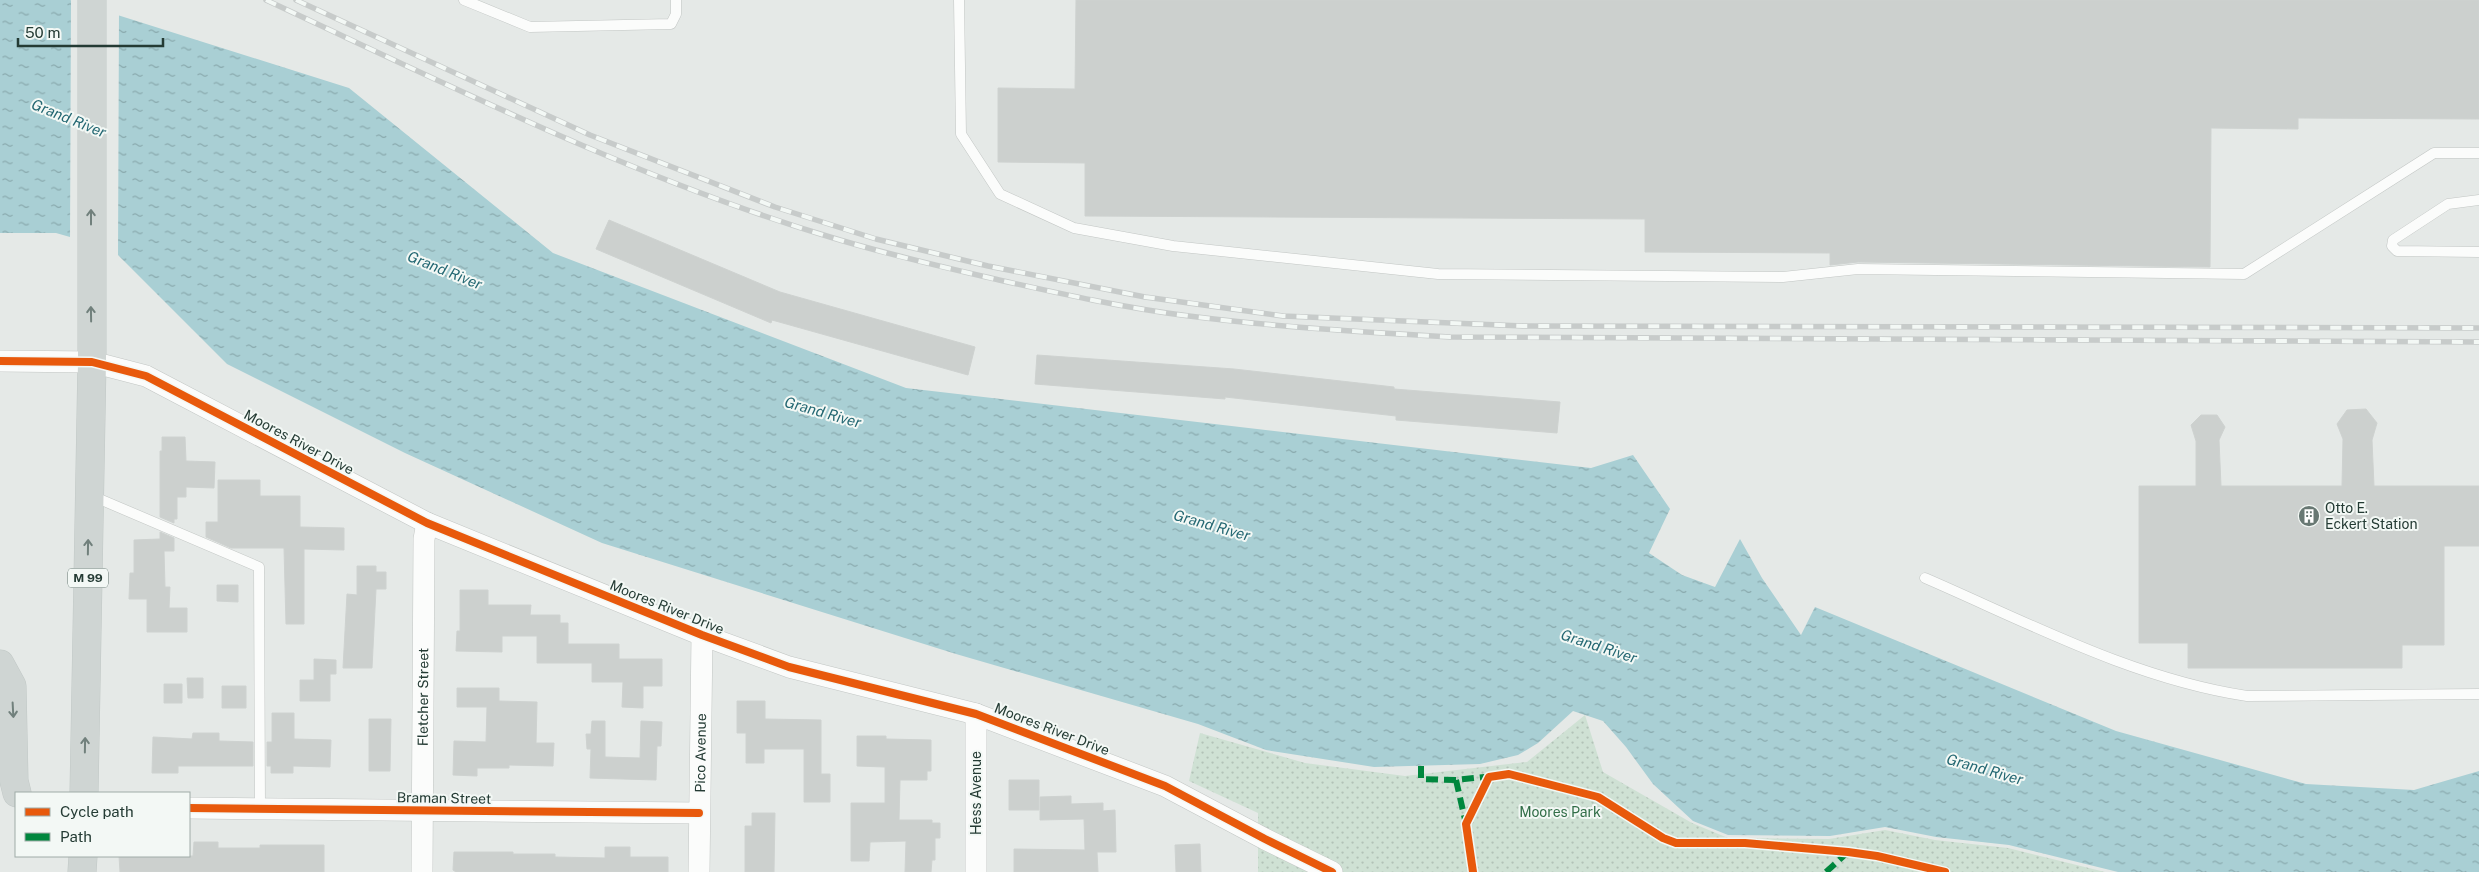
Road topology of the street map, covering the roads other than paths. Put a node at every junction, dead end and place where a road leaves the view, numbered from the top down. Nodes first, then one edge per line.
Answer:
1 (92, 0) edge
2 (464, 0) edge
3 (676, 0) edge
4 (960, 0) edge
5 (2479, 153) edge
6 (2479, 200) edge
7 (2479, 252) edge
8 (0, 361) edge
9 (92, 362) junction
10 (89, 494) junction
11 (427, 523) junction
12 (1925, 578) dead end
13 (702, 635) junction
14 (0, 664) edge
15 (2479, 694) edge
16 (976, 714) junction
17 (17, 792) edge
18 (84, 792) edge
19 (190, 808) edge
20 (260, 809) junction
21 (422, 810) junction
22 (700, 813) junction
23 (83, 857) edge
24 (82, 872) edge
25 (422, 872) edge
26 (699, 872) edge
27 (976, 872) edge
28 (1332, 872) edge

9 -> 1 main road, M 99
2 - 3 lane
4 - 5 lane
6 - 7 lane
8 - 9 street, Moores River Drive
9 - 10 main road, M 99
9 - 11 street, Moores River Drive
18 -> 10 main road, M 99
10 - 20 lane
11 - 13 street, Moores River Drive
11 - 21 street, Fletcher Street
12 - 15 lane
13 - 16 street, Moores River Drive
13 - 22 street, Pico Avenue
14 -> 17 main road
16 - 27 street, Hess Avenue
16 - 28 street, Moores River Drive
19 - 20 street, Braman Street
20 - 21 street, Braman Street
21 - 22 street, Braman Street
21 - 25 street, Fletcher Street
22 - 26 street, Pico Avenue
23 - 24 main road

